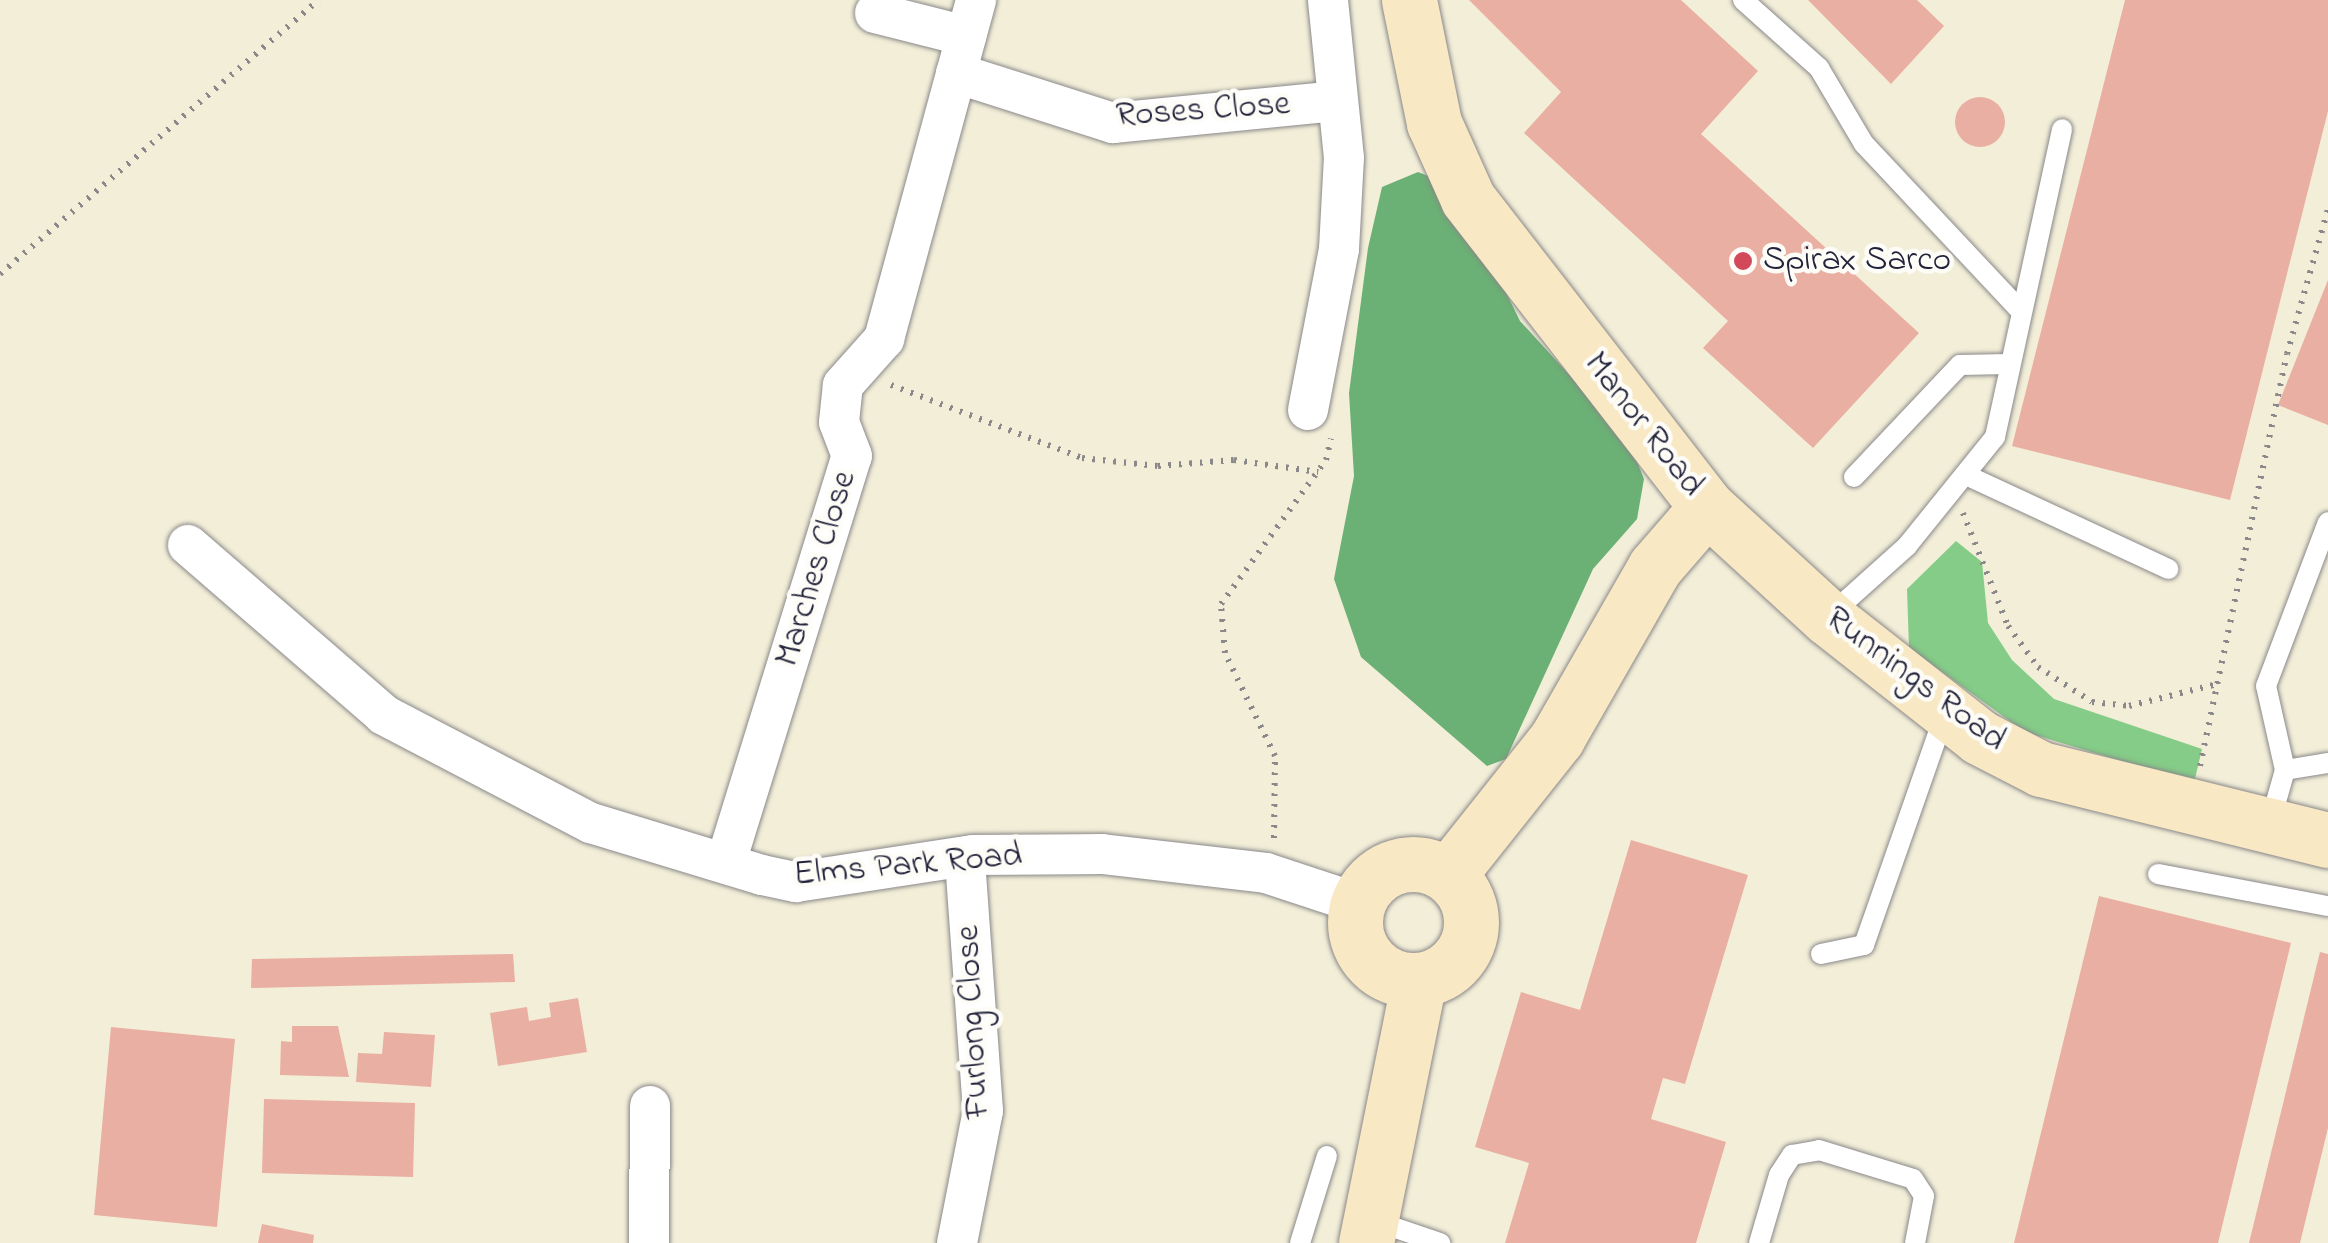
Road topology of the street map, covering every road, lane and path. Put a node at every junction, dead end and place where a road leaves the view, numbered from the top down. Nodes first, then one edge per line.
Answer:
1 (318, 0) edge
2 (1328, 0) edge
3 (1409, 0) edge
4 (1743, 0) edge
5 (874, 13) dead end
6 (966, 36) edge
7 (1336, 101) junction
8 (2062, 129) dead end
9 (2328, 209) edge
10 (0, 274) edge
11 (2018, 308) junction
12 (2008, 364) junction
13 (849, 374) junction
14 (1322, 414) joint
15 (1318, 472) junction
16 (1968, 476) junction
17 (1854, 477) dead end
18 (1951, 496) junction
19 (1708, 507) junction
20 (2328, 522) edge
21 (188, 545) dead end
22 (2168, 570) dead end
23 (1828, 618) junction
24 (2218, 684) junction
25 (1945, 712) junction
26 (2328, 763) edge
27 (2285, 770) junction
28 (2191, 806) junction
29 (2269, 825) junction
30 (2328, 840) edge
31 (965, 858) junction
32 (726, 862) junction
33 (1266, 872) junction
34 (1449, 874) junction
35 (2158, 874) dead end
36 (1360, 904) junction
37 (2328, 906) edge
38 (1821, 954) dead end
39 (1418, 984) junction
40 (650, 1106) dead end
41 (1327, 1156) dead end
42 (1369, 1232) edge
43 (649, 1243) edge
44 (957, 1243) edge
45 (1300, 1243) edge
46 (1440, 1243) edge
47 (1760, 1243) edge
48 (1915, 1243) edge

1 - 10 path
2 - 7 street, Roses Close
3 - 19 street, Manor Road
4 - 11 lane
5 - 6 street, Roses Close
6 - 7 street, Roses Close
6 - 13 street
7 - 14 street, Roses Close
8 - 11 lane
9 - 24 path
11 - 12 lane
12 - 16 lane
12 - 17 lane
13 - 15 path
13 - 32 street, Marches Close
14 - 15 path
15 - 33 path
16 - 18 lane
16 - 22 lane
18 - 23 lane
18 - 24 path
19 - 23 street, Runnings Road
19 - 34 street, Manor Road
20 - 27 lane
21 - 32 street, Elms Park Road
23 - 25 street, Runnings Road
24 - 28 path
25 - 28 street, Runnings Road
25 - 38 lane
26 - 27 lane
27 - 29 lane
28 - 29 street, Runnings Road
29 - 30 street, Runnings Road
31 - 32 street, Elms Park Road
31 - 33 street, Elms Park Road
31 - 44 street, Furlong Close
33 - 36 street, Elms Park Road
34 - 36 street
34 - 39 street
35 - 37 lane
36 - 39 street
39 - 42 street
40 - 43 street
41 - 45 lane
42 - 46 lane
47 - 48 lane

